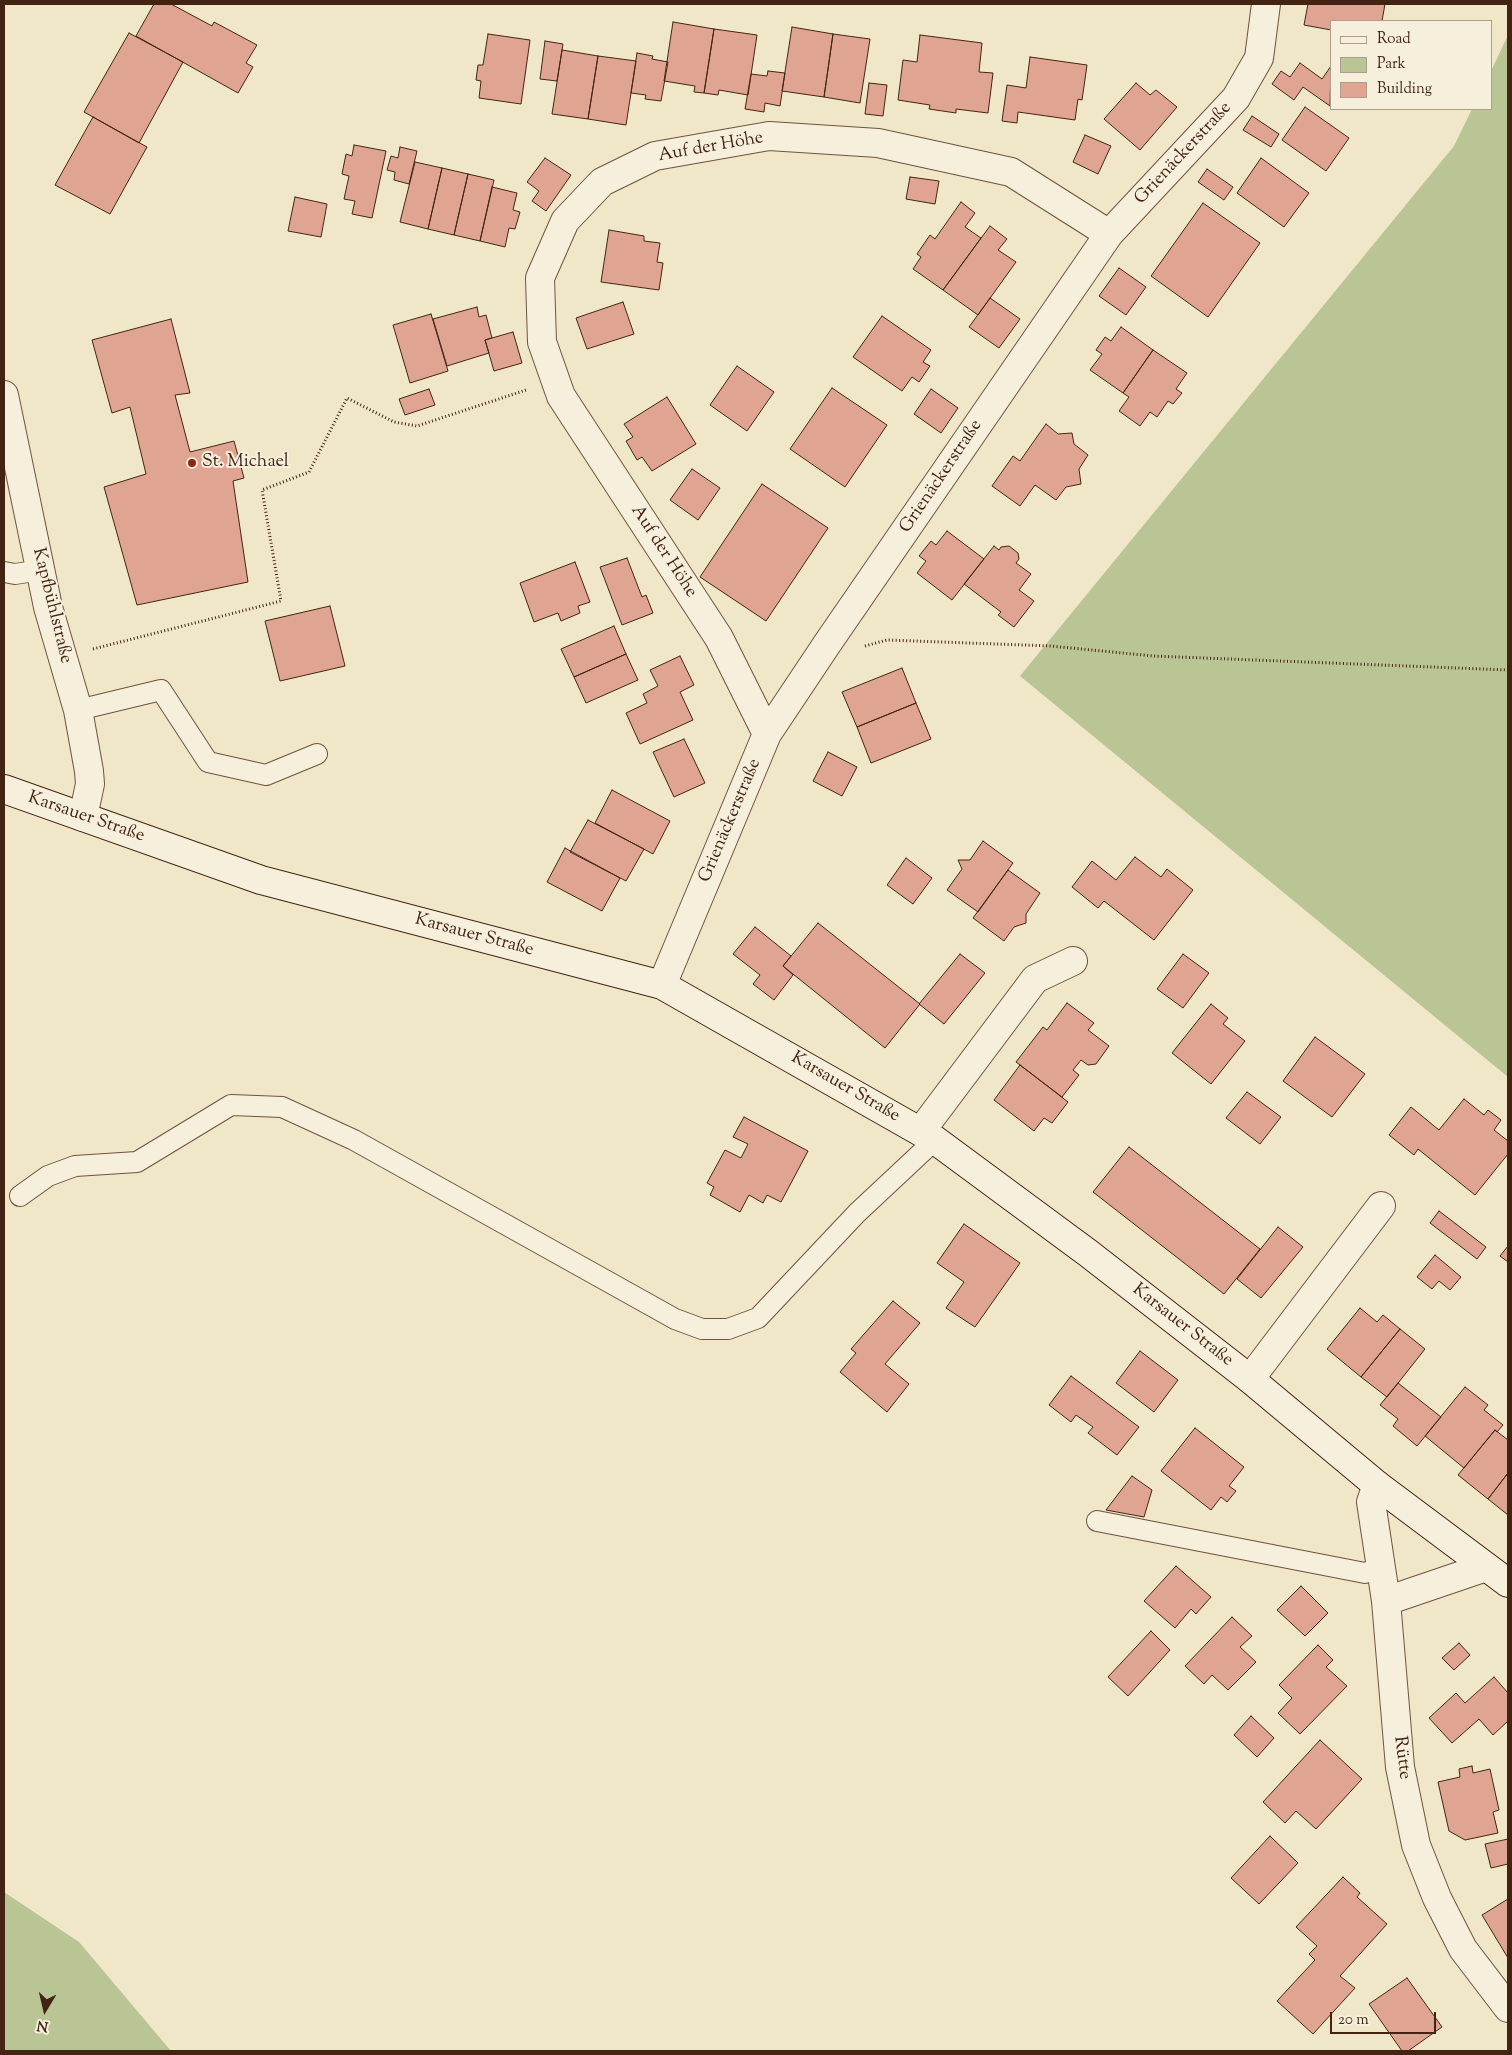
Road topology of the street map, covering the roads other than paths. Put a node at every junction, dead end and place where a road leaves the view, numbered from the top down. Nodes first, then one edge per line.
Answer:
1 (1266, 4) edge
2 (1109, 234) junction
3 (4, 395) edge
4 (41, 570) junction
5 (4, 572) edge
6 (78, 710) junction
7 (767, 734) junction
8 (317, 754) dead end
9 (4, 790) edge
10 (83, 817) junction
11 (1073, 961) dead end
12 (662, 985) junction
13 (928, 1136) junction
14 (20, 1196) dead end
15 (1381, 1206) dead end
16 (1250, 1379) junction
17 (1377, 1485) junction
18 (1097, 1521) dead end
19 (1486, 1566) junction
20 (1381, 1567) junction
21 (1508, 1583) edge
22 (1386, 1601) junction
23 (1508, 2008) edge

1 - 2 street, Grienäckerstraße
2 - 7 street, Grienäckerstraße
2 - 7 street, Auf der Höhe
3 - 4 street, Kapfbühlstraße
4 - 5 lane
4 - 6 street, Kapfbühlstraße
6 - 8 lane
6 - 10 street, Kapfbühlstraße
7 - 12 street, Grienäckerstraße
9 - 10 street, Karsauer Straße
10 - 12 street, Karsauer Straße
11 - 13 street
12 - 13 street, Karsauer Straße
13 - 14 lane
13 - 16 street, Karsauer Straße
15 - 16 street, Karsauer Straße
16 - 17 street, Karsauer Straße
17 - 19 street, Karsauer Straße
17 - 20 street, Rütte
18 - 20 lane
19 - 21 street, Karsauer Straße
19 - 22 street
20 - 22 street, Rütte
22 - 23 street, Rütte

